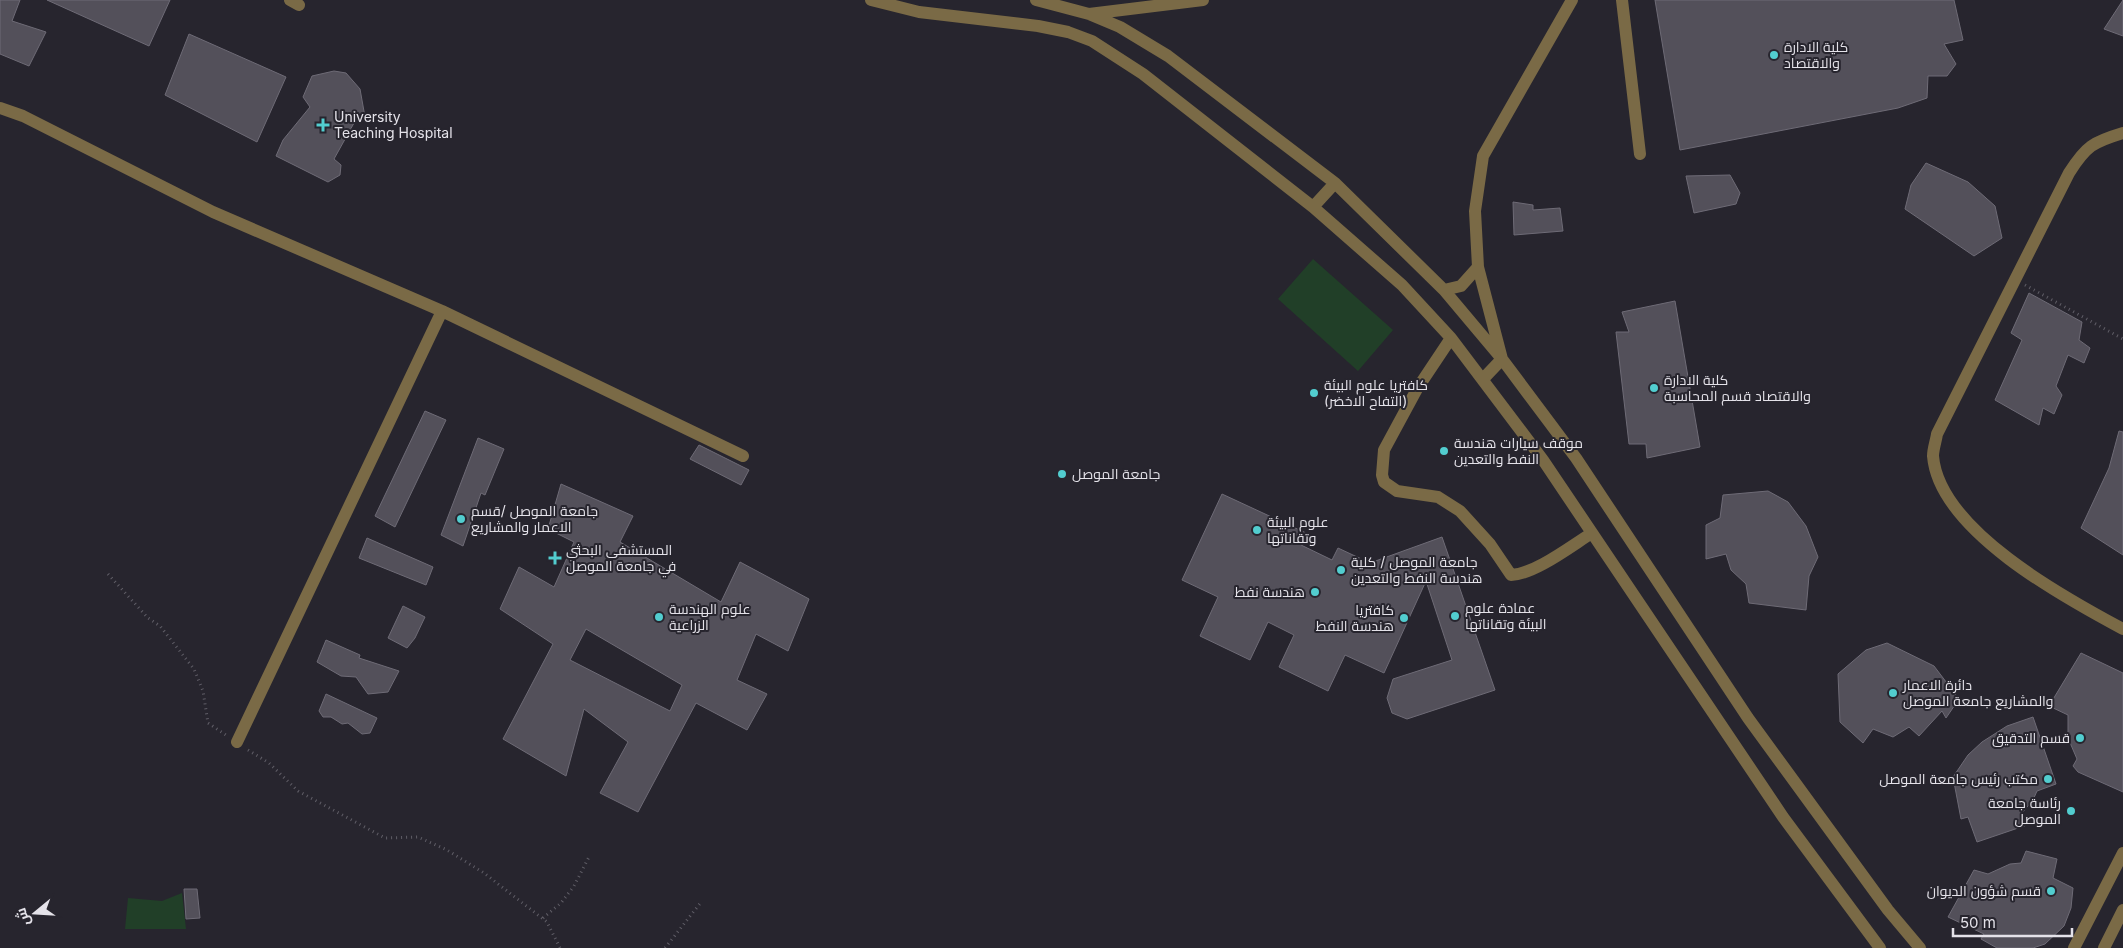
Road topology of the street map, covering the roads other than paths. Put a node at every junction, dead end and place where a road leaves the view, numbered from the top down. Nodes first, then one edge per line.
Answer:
1 (871, 0) edge
2 (1036, 0) edge
3 (1203, 0) edge
4 (1572, 0) edge
5 (1622, 0) edge
6 (1089, 14) junction
7 (0, 108) edge
8 (2123, 133) edge
9 (1640, 154) dead end
10 (1335, 182) junction
11 (1314, 207) junction
12 (1478, 267) junction
13 (1444, 290) junction
14 (442, 311) junction
15 (1451, 338) junction
16 (1502, 359) junction
17 (1483, 379) junction
18 (743, 456) dead end
19 (1592, 533) junction
20 (2123, 629) edge
21 (237, 742) road end
22 (2123, 853) edge
23 (2123, 910) edge
24 (2109, 947) edge
25 (1880, 948) edge
26 (1920, 948) edge
27 (2074, 948) edge

1 - 11 street
2 - 6 street
3 - 6 street
4 - 12 street
5 - 9 street
6 - 10 street
7 - 14 street
8 - 20 street
10 - 11 street
10 - 13 street
11 - 15 street
12 - 13 street
12 - 16 street
13 - 16 street
14 - 18 street
14 - 21 street
15 - 17 street
15 - 19 street
16 - 17 street
16 - 26 street
17 - 19 street
19 - 25 street
22 - 27 street
23 - 24 street

